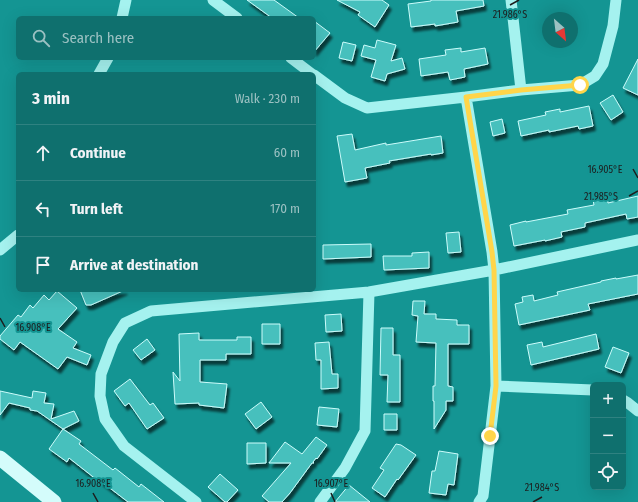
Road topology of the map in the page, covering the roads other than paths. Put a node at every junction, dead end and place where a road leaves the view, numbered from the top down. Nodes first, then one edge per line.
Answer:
1 (126, 0) edge
2 (213, 0) edge
3 (511, 0) edge
4 (616, 0) edge
5 (122, 16) edge
6 (234, 16) edge
7 (107, 60) edge
8 (294, 60) edge
9 (100, 72) edge
10 (309, 72) edge
11 (316, 77) edge
12 (521, 90) junction
13 (466, 97) junction
14 (16, 237) edge
15 (638, 240) edge
16 (0, 250) edge
17 (494, 270) junction
18 (369, 292) junction
19 (496, 386) junction
20 (590, 390) edge
21 (626, 402) edge
22 (638, 411) edge
23 (0, 458) edge
24 (322, 501) edge
25 (54, 502) edge
26 (196, 502) edge
27 (479, 502) edge

1 - 5 street
2 - 6 street
3 - 12 street
4 - 12 street
7 - 9 street
8 - 10 street
11 - 13 street
12 - 13 street
13 - 17 street
14 - 16 street
15 - 17 street
17 - 18 street
17 - 19 street
18 - 24 street
18 - 26 street
19 - 20 street
19 - 27 street
21 - 22 street
23 - 25 street

